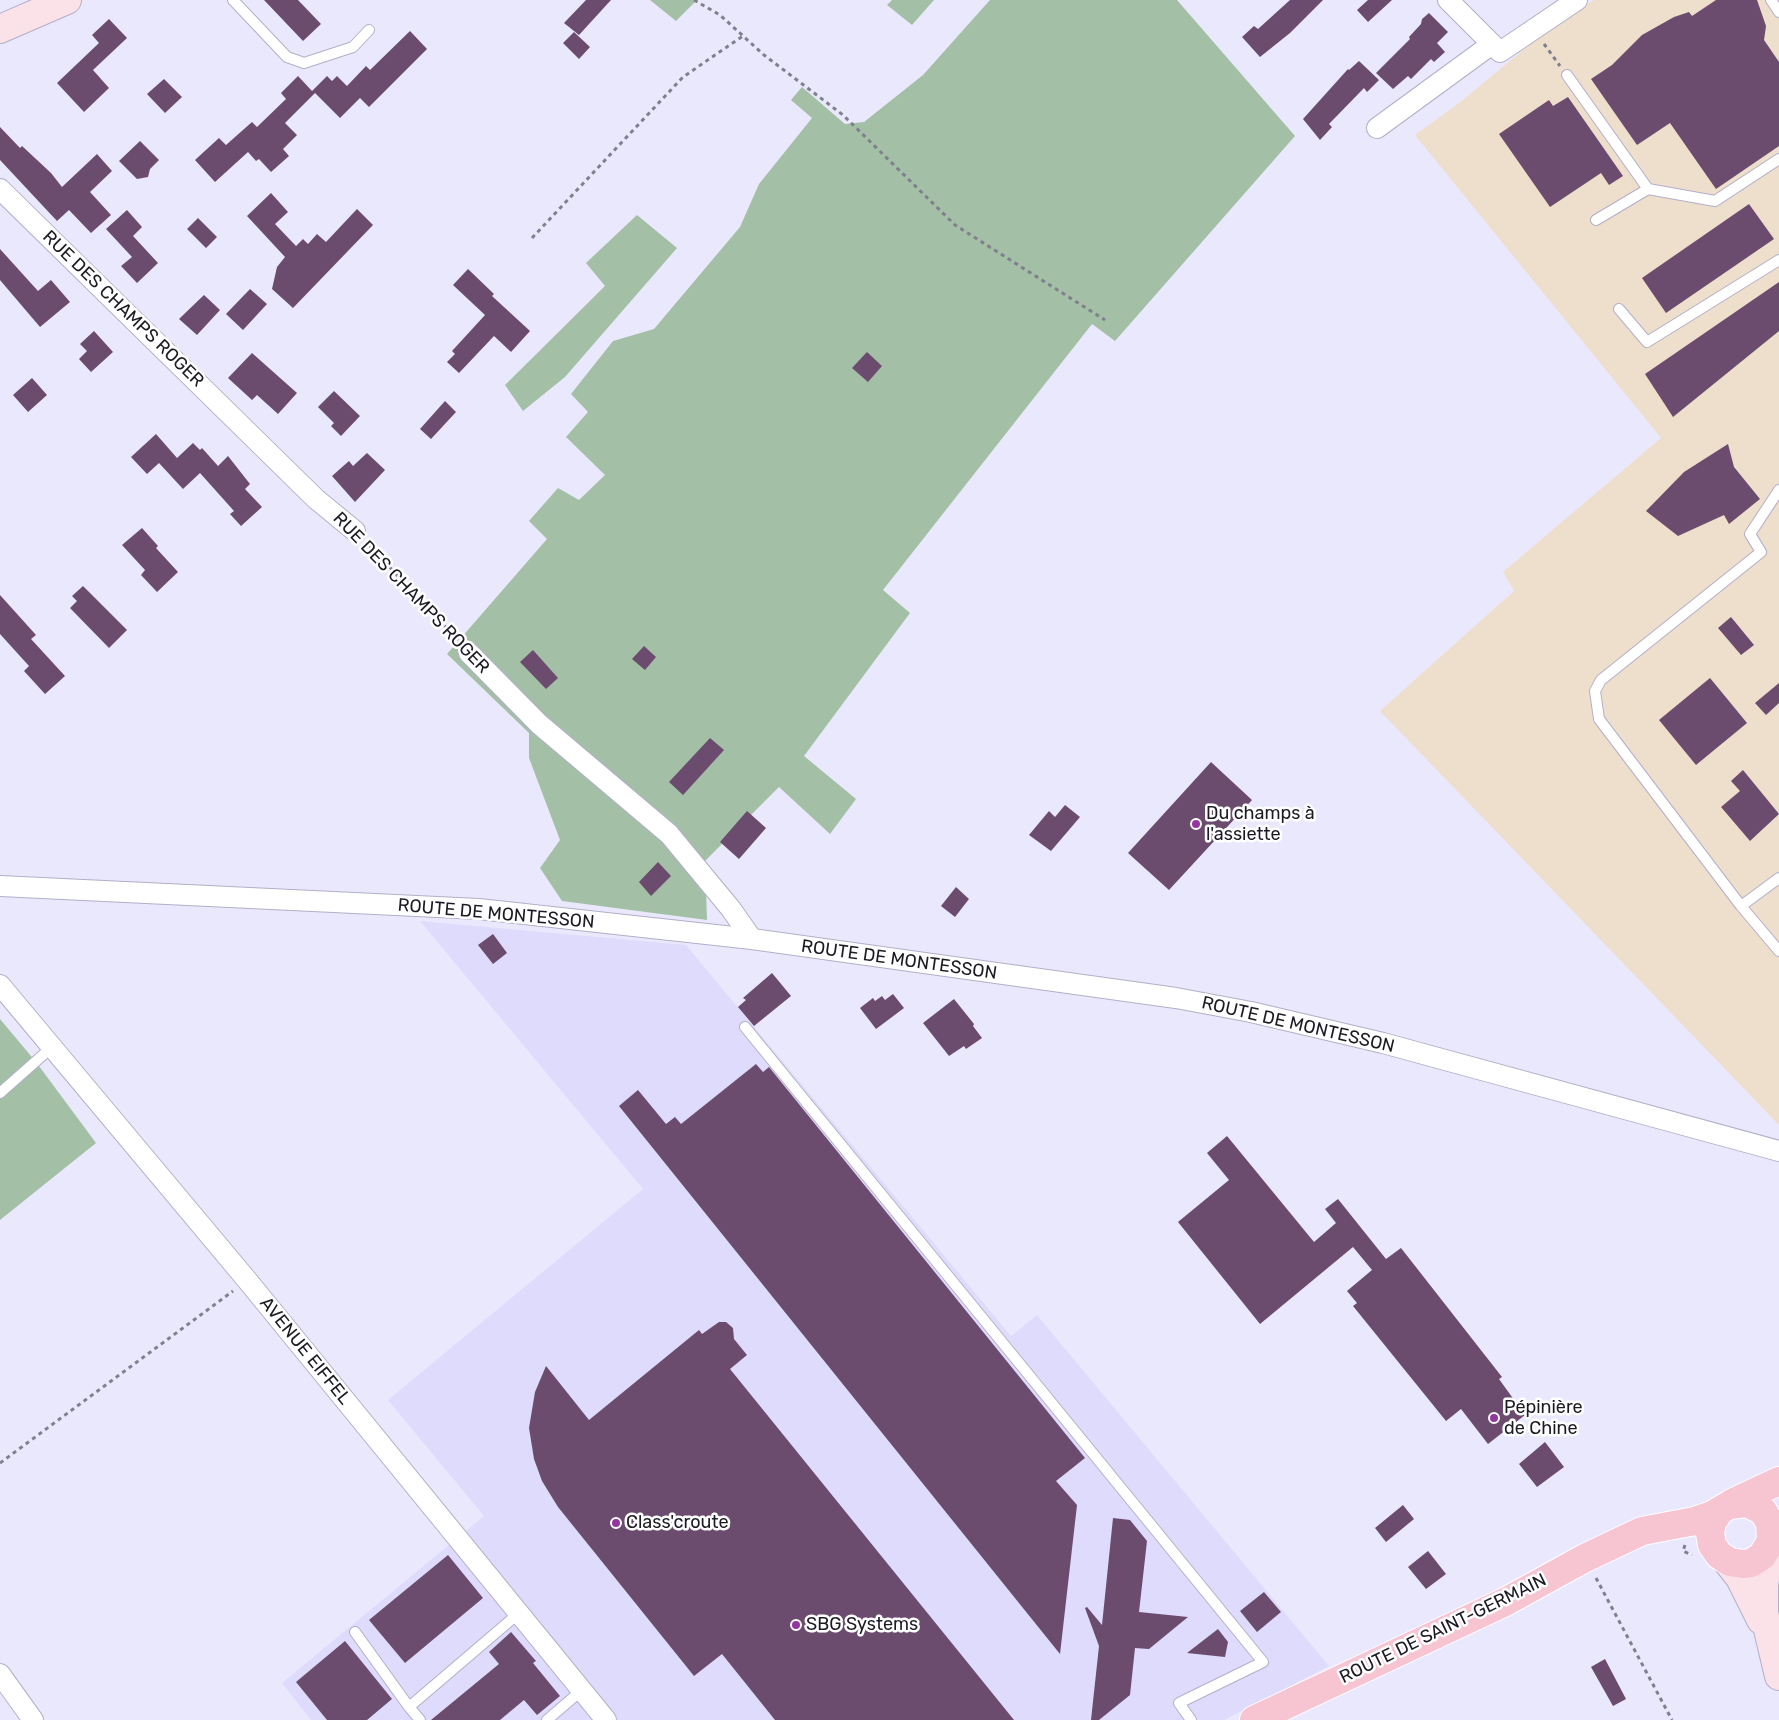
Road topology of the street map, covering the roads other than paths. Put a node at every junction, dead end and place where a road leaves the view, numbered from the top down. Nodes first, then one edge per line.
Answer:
1 (67, 0) edge
2 (233, 0) edge
3 (1448, 0) edge
4 (1577, 0) edge
5 (1771, 0) edge
6 (1779, 12) edge
7 (1, 27) edge
8 (369, 30) dead end
9 (1492, 44) junction
10 (1567, 75) road end
11 (1377, 128) dead end
12 (1779, 159) edge
13 (0, 189) edge
14 (1648, 189) junction
15 (1596, 220) dead end
16 (1779, 260) edge
17 (1619, 309) dead end
18 (1779, 490) edge
19 (355, 531) road end
20 (469, 653) road end
21 (1779, 878) edge
22 (0, 886) edge
23 (1741, 906) junction
24 (752, 939) junction
25 (1779, 951) edge
26 (0, 985) edge
27 (745, 1027) dead end
28 (52, 1047) junction
29 (0, 1093) edge
30 (1779, 1150) edge
31 (1779, 1481) edge
32 (1726, 1507) junction
33 (1774, 1527) edge
34 (1631, 1537) junction
35 (1721, 1556) junction
36 (519, 1613) junction
37 (355, 1632) dead end
38 (1768, 1635) junction
39 (0, 1674) edge
40 (1779, 1676) edge
41 (582, 1690) junction
42 (409, 1707) junction
43 (33, 1720) edge
44 (420, 1720) edge
45 (547, 1720) edge
46 (606, 1720) edge
47 (1191, 1720) edge
48 (1254, 1720) edge

1 - 7 main road
2 - 8 lane
3 - 9 street
4 - 9 street
5 - 6 lane
9 - 11 street
10 - 14 lane
12 - 14 lane
13 - 19 street, RUE DES CHAMPS ROGER
14 - 15 lane
16 - 17 lane
18 - 23 lane
20 - 24 street, RUE DES CHAMPS ROGER
21 - 23 lane
22 - 24 street, ROUTE DE MONTESSON
23 - 25 lane
24 - 30 street, ROUTE DE MONTESSON
26 - 28 street, AVENUE EIFFEL
27 - 47 lane
28 - 29 lane
28 - 36 street, AVENUE EIFFEL
31 - 32 main road, ROUTE DE SAINT-GERMAIN
32 - 33 main road
32 - 34 main road, ROUTE DE SAINT-GERMAIN
32 - 35 main road
33 - 35 main road
33 - 38 main road
34 - 35 main road, ROUTE DE SAINT-GERMAIN
34 - 48 main road, ROUTE DE SAINT-GERMAIN
35 - 38 main road
36 - 41 street, AVENUE EIFFEL
36 - 42 lane
37 - 42 lane
38 - 40 main road
39 - 43 street
41 - 45 lane
41 - 46 street, AVENUE EIFFEL
42 - 44 lane

